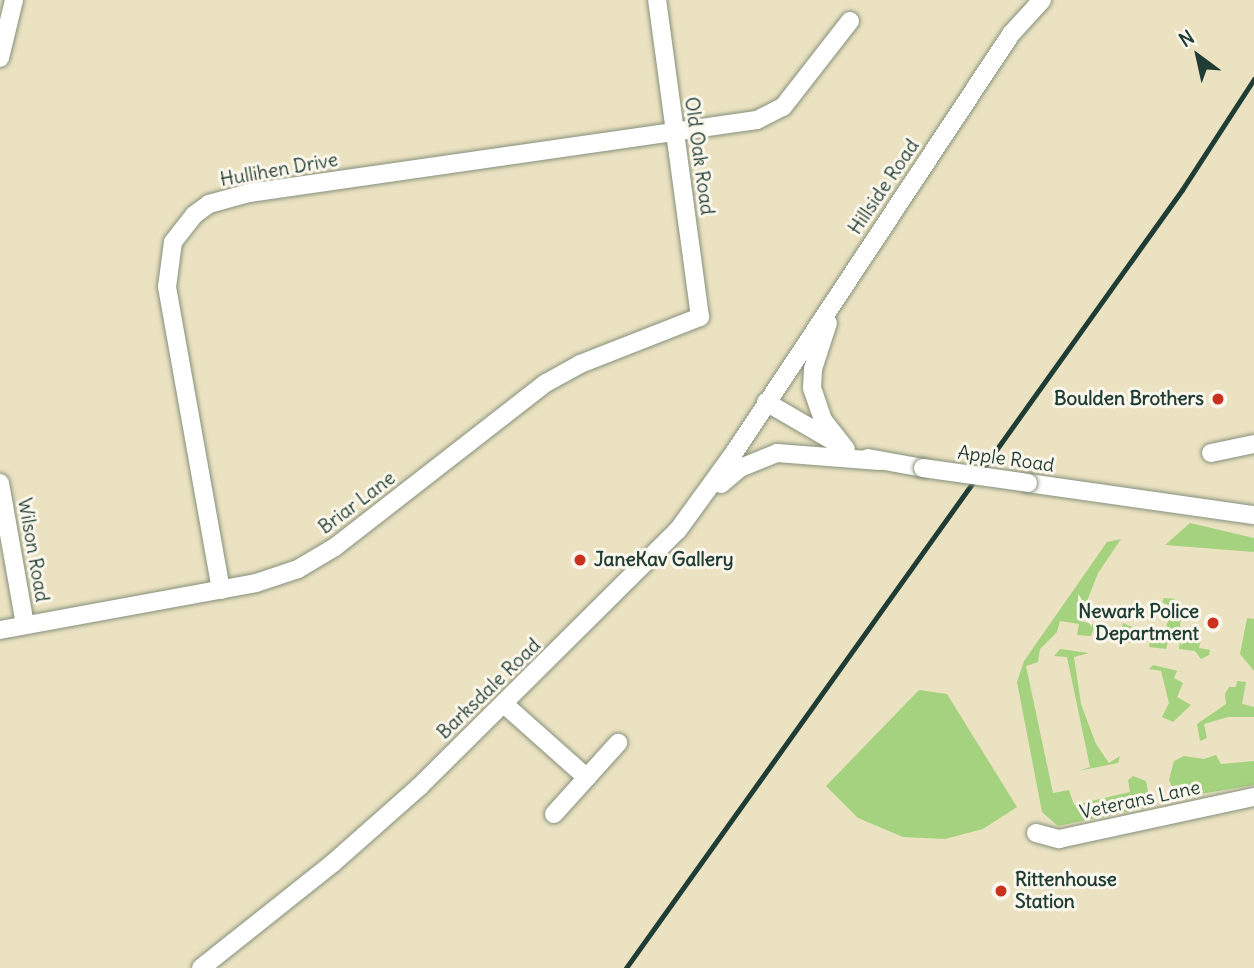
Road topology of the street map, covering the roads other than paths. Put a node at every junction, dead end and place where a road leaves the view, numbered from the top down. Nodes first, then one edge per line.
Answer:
1 (14, 0) edge
2 (657, 0) edge
3 (1042, 0) edge
4 (850, 21) dead end
5 (0, 58) edge
6 (675, 135) junction
7 (841, 290) junction
8 (700, 317) joint
9 (766, 402) junction
10 (1254, 444) edge
11 (846, 449) junction
12 (1211, 453) dead end
13 (880, 461) junction
14 (0, 483) edge
15 (691, 514) junction
16 (1254, 515) edge
17 (221, 590) junction
18 (25, 625) junction
19 (0, 630) edge
20 (504, 704) junction
21 (618, 743) dead end
22 (587, 778) junction
23 (1254, 797) edge
24 (554, 814) dead end
25 (1036, 834) dead end
26 (201, 968) edge

1 - 5 street
2 - 6 street, Old Oak Road
3 - 7 street, Hillside Road
4 - 6 street, Hullihen Drive
6 - 8 street, Old Oak Road
6 - 17 street, Hullihen Drive
7 - 9 street, Hillside Road
7 - 11 street
8 - 17 street, Briar Lane
9 - 11 street, Apple Road
9 - 15 street, Barksdale Road
10 - 12 street
11 - 13 street, Apple Road
13 - 15 street
13 - 16 street, Apple Road, bridge
14 - 18 street, Wilson Road
15 - 20 street, Barksdale Road
17 - 18 street, Briar Lane
18 - 19 street, Briar Lane
20 - 22 street
20 - 26 street, Barksdale Road
21 - 22 street
22 - 24 street
23 - 25 street, Veterans Lane

